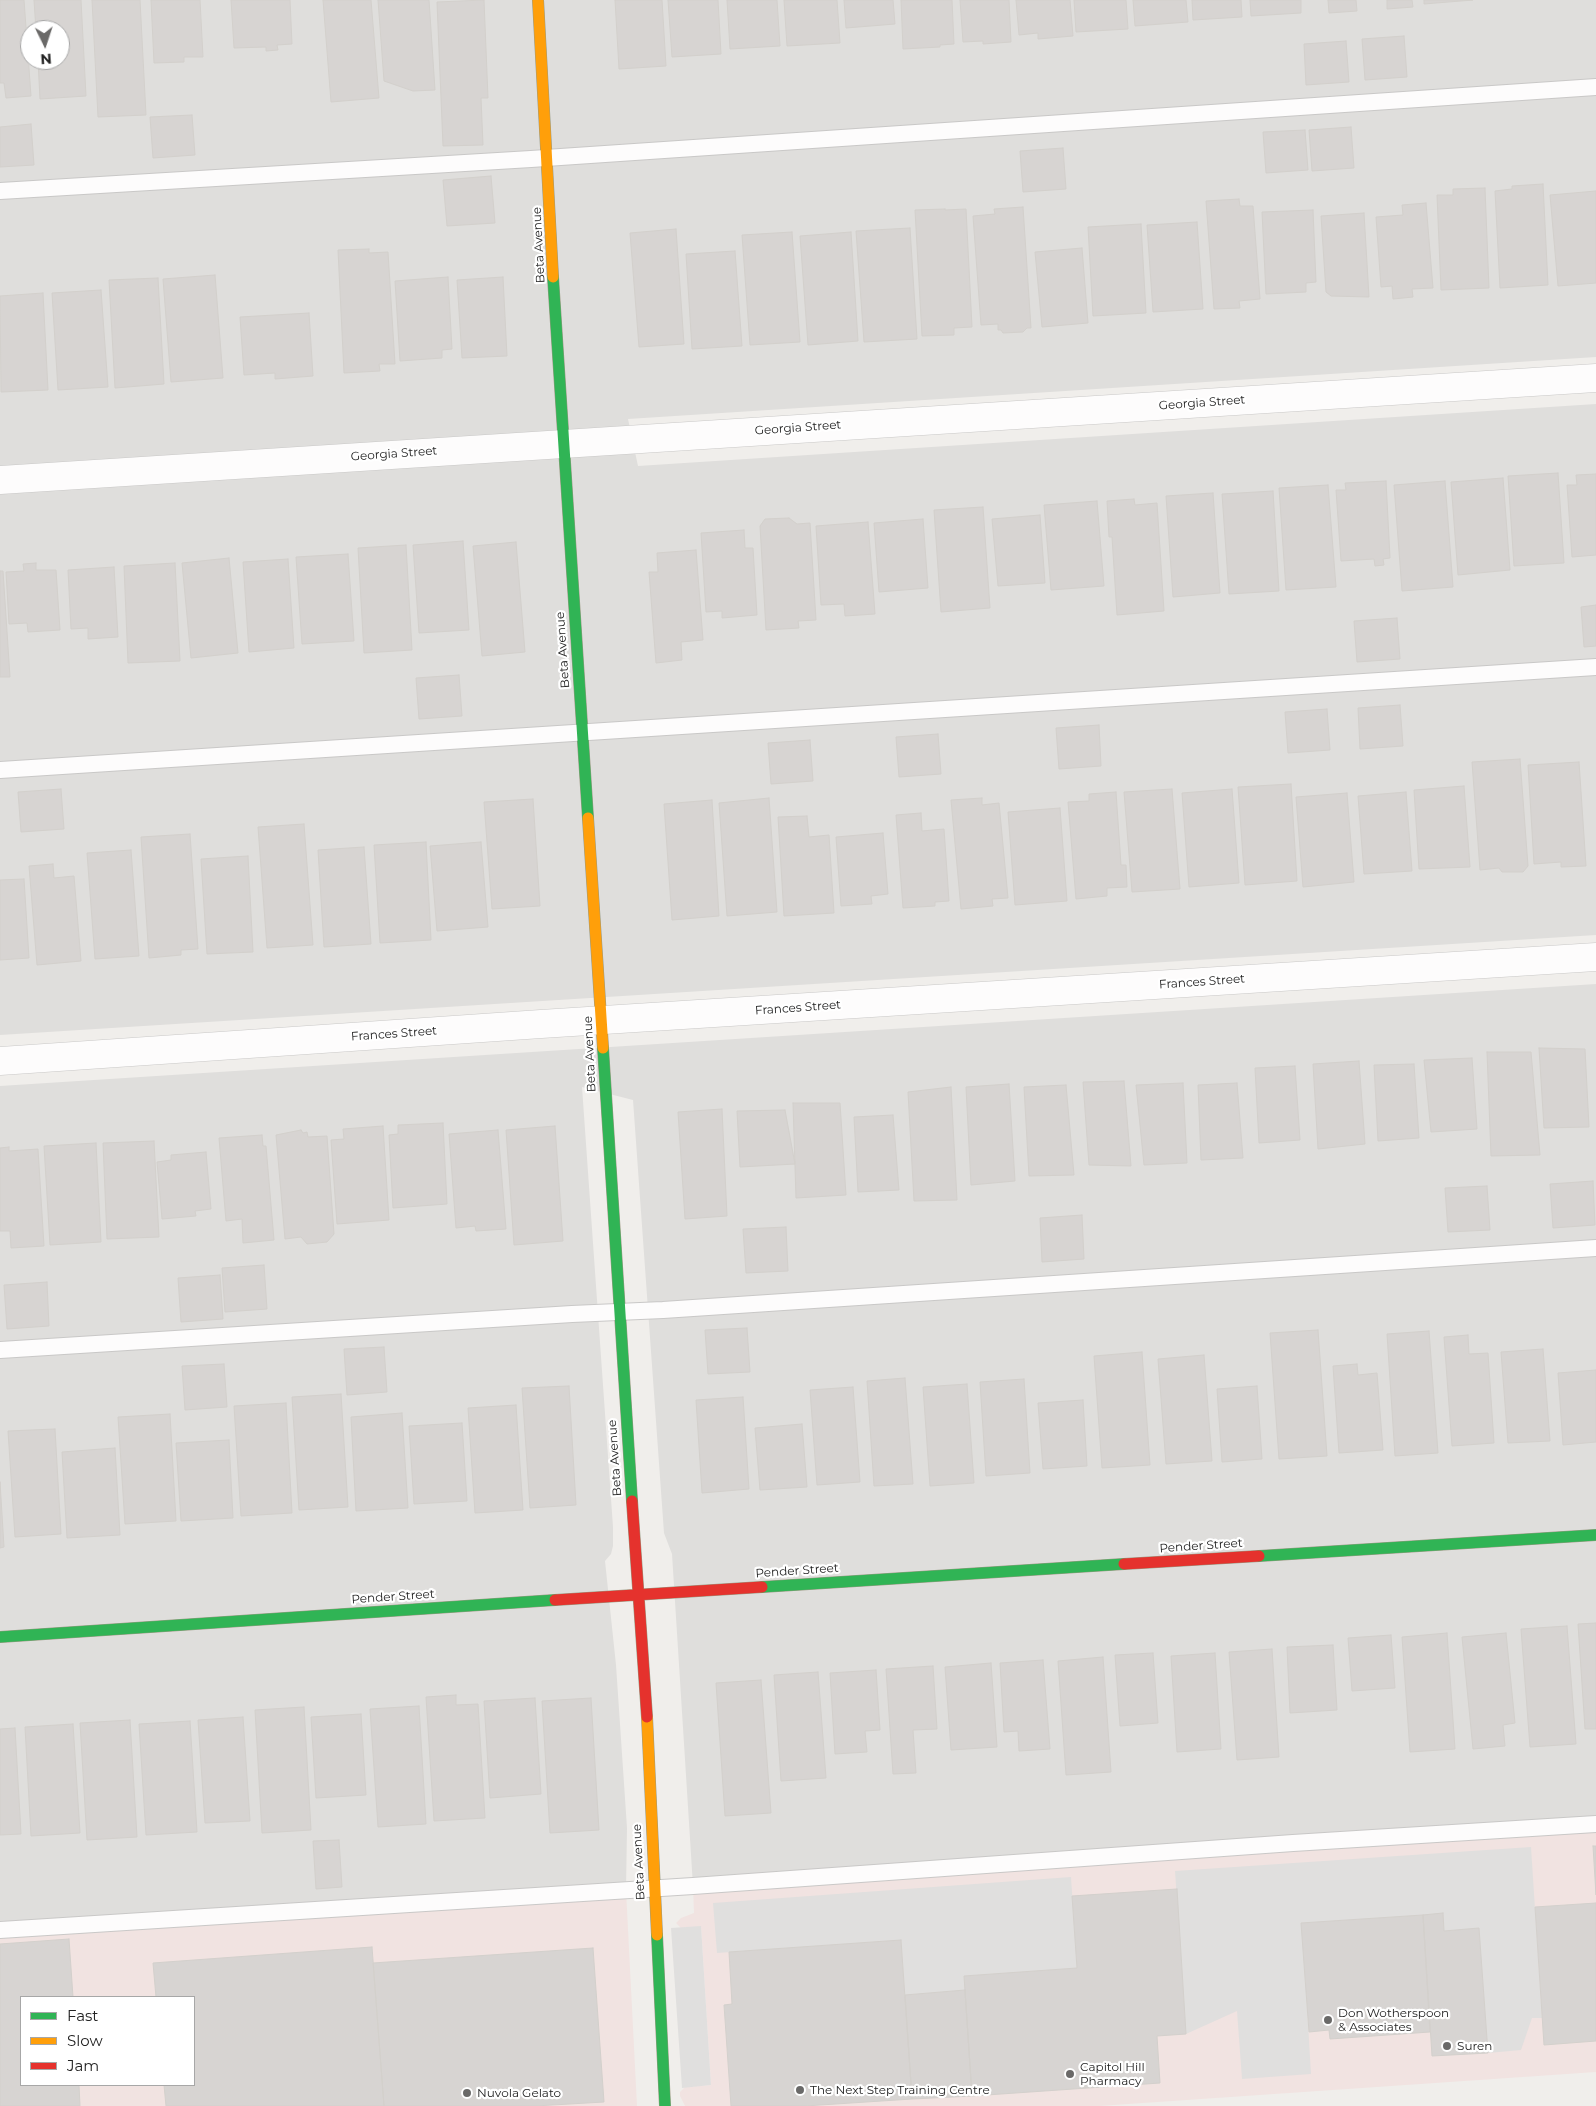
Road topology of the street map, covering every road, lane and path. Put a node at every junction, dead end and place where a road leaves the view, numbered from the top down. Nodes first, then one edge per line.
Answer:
1 (538, 0) edge
2 (1596, 86) edge
3 (548, 158) junction
4 (0, 191) edge
5 (1596, 378) edge
6 (564, 443) junction
7 (0, 480) edge
8 (1596, 667) edge
9 (583, 733) junction
10 (0, 770) edge
11 (1596, 957) edge
12 (602, 1021) junction
13 (0, 1061) edge
14 (1596, 1248) edge
15 (619, 1313) junction
16 (0, 1350) edge
17 (1596, 1536) edge
18 (639, 1594) junction
19 (0, 1637) edge
20 (1596, 1824) edge
21 (653, 1888) junction
22 (0, 1930) edge
23 (665, 2106) edge

1 - 3 street, Beta Avenue
2 - 3 lane
3 - 4 lane
3 - 6 street, Beta Avenue
5 - 6 street, Georgia Street
6 - 7 street, Georgia Street
6 - 9 street, Beta Avenue
8 - 9 lane
9 - 10 lane
9 - 12 street, Beta Avenue
11 - 12 street, Frances Street
12 - 13 street, Frances Street
12 - 15 street, Beta Avenue
14 - 15 lane
15 - 16 lane
15 - 18 street, Beta Avenue
17 - 18 street, Pender Street
18 - 19 street, Pender Street
18 - 21 street, Beta Avenue
20 - 21 lane
21 - 22 lane
21 - 23 street, Beta Avenue

